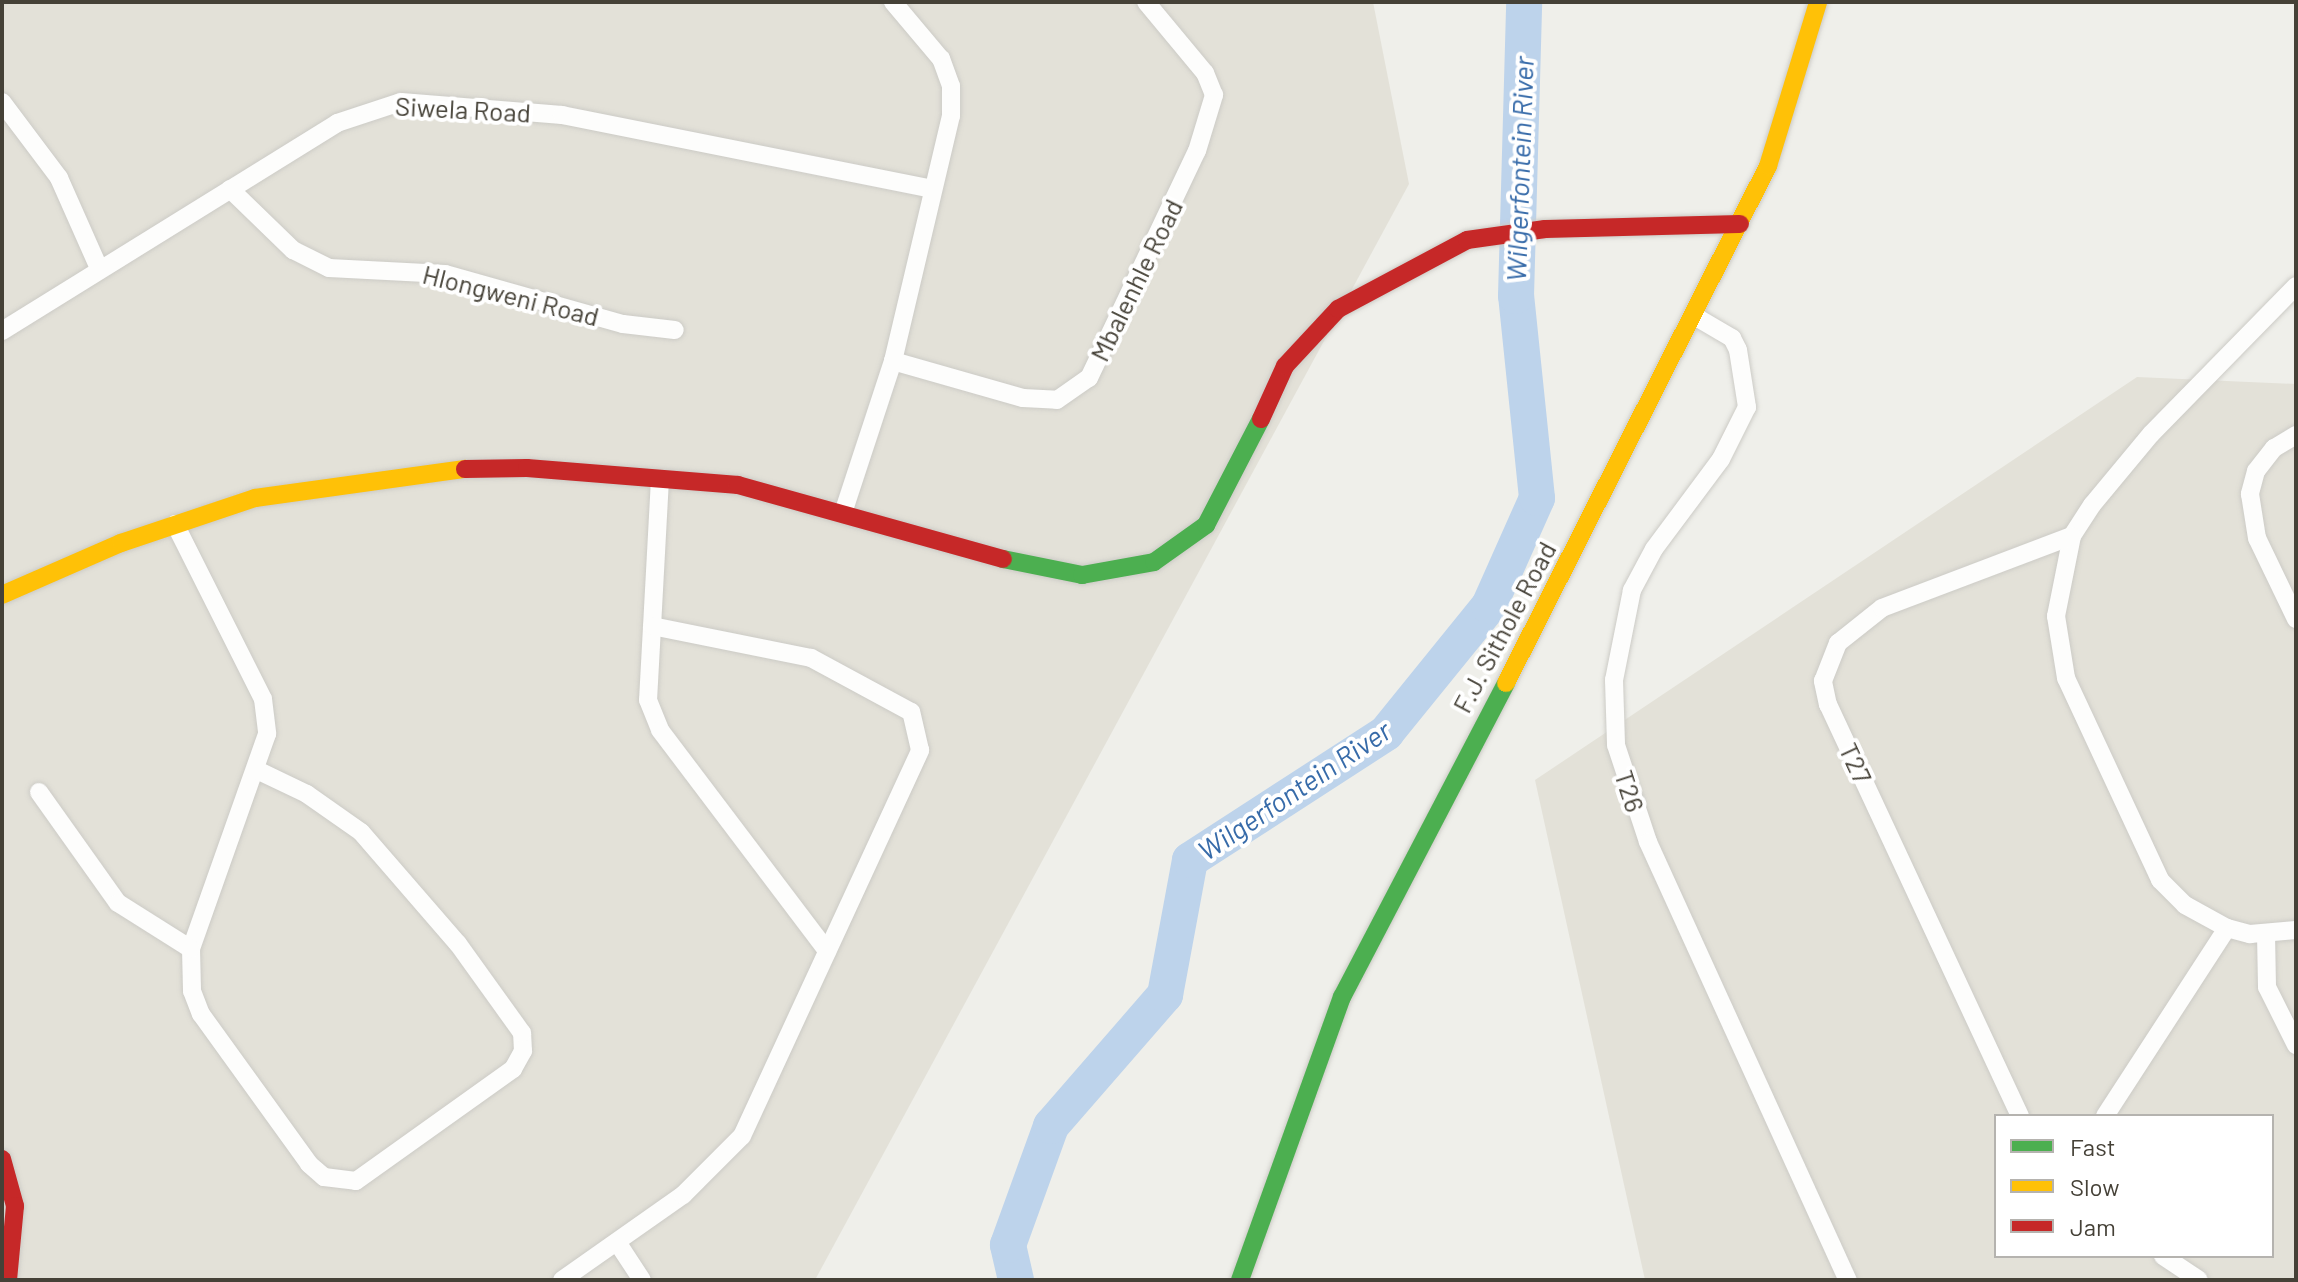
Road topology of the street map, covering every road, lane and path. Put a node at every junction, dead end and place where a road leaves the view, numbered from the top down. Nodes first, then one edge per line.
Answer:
1 (893, 2) edge
2 (1146, 2) edge
3 (1818, 2) edge
4 (2, 102) edge
5 (230, 189) junction
6 (931, 189) junction
7 (1740, 224) junction
8 (98, 266) junction
9 (2296, 286) edge
10 (1696, 317) junction
11 (675, 330) dead end
12 (2, 331) edge
13 (893, 361) junction
14 (2296, 435) edge
15 (660, 479) junction
16 (844, 510) junction
17 (175, 524) junction
18 (2072, 536) junction
19 (2, 595) edge
20 (2296, 619) edge
21 (652, 626) junction
22 (259, 771) junction
23 (39, 792) dead end
24 (2227, 928) junction
25 (2296, 930) edge
26 (2266, 934) junction
27 (191, 949) junction
28 (827, 951) junction
29 (2296, 1045) edge
30 (2019, 1114) edge
31 (2106, 1114) edge
32 (2, 1159) edge
33 (617, 1242) junction
34 (2166, 1258) edge
35 (8, 1280) edge
36 (562, 1280) edge
37 (642, 1280) edge
38 (1240, 1280) edge
39 (1848, 1280) edge
40 (2199, 1280) edge

1 - 6 street
2 - 13 street, Mbalenhle Road
3 - 7 street, F.J. Sithole Road
4 - 8 street
5 - 6 street, Siwela Road
5 - 8 street, Siwela Road
5 - 11 street, Hlongweni Road
6 - 13 street
7 - 10 street, F.J. Sithole Road
7 - 16 street
8 - 12 street, Siwela Road
9 - 18 street
10 - 38 street, F.J. Sithole Road
10 - 39 street, T26
13 - 16 street
14 - 20 street
15 - 16 street
15 - 17 street
15 - 21 street
17 - 19 street
17 - 22 street
18 - 24 street
18 - 30 street, T27
21 - 28 street
21 - 28 street
22 - 27 street
22 - 27 street
23 - 27 street
24 - 26 street
24 - 31 street
25 - 26 street
26 - 29 street
28 - 33 street
32 - 35 street
33 - 36 street
33 - 37 street
34 - 40 street

